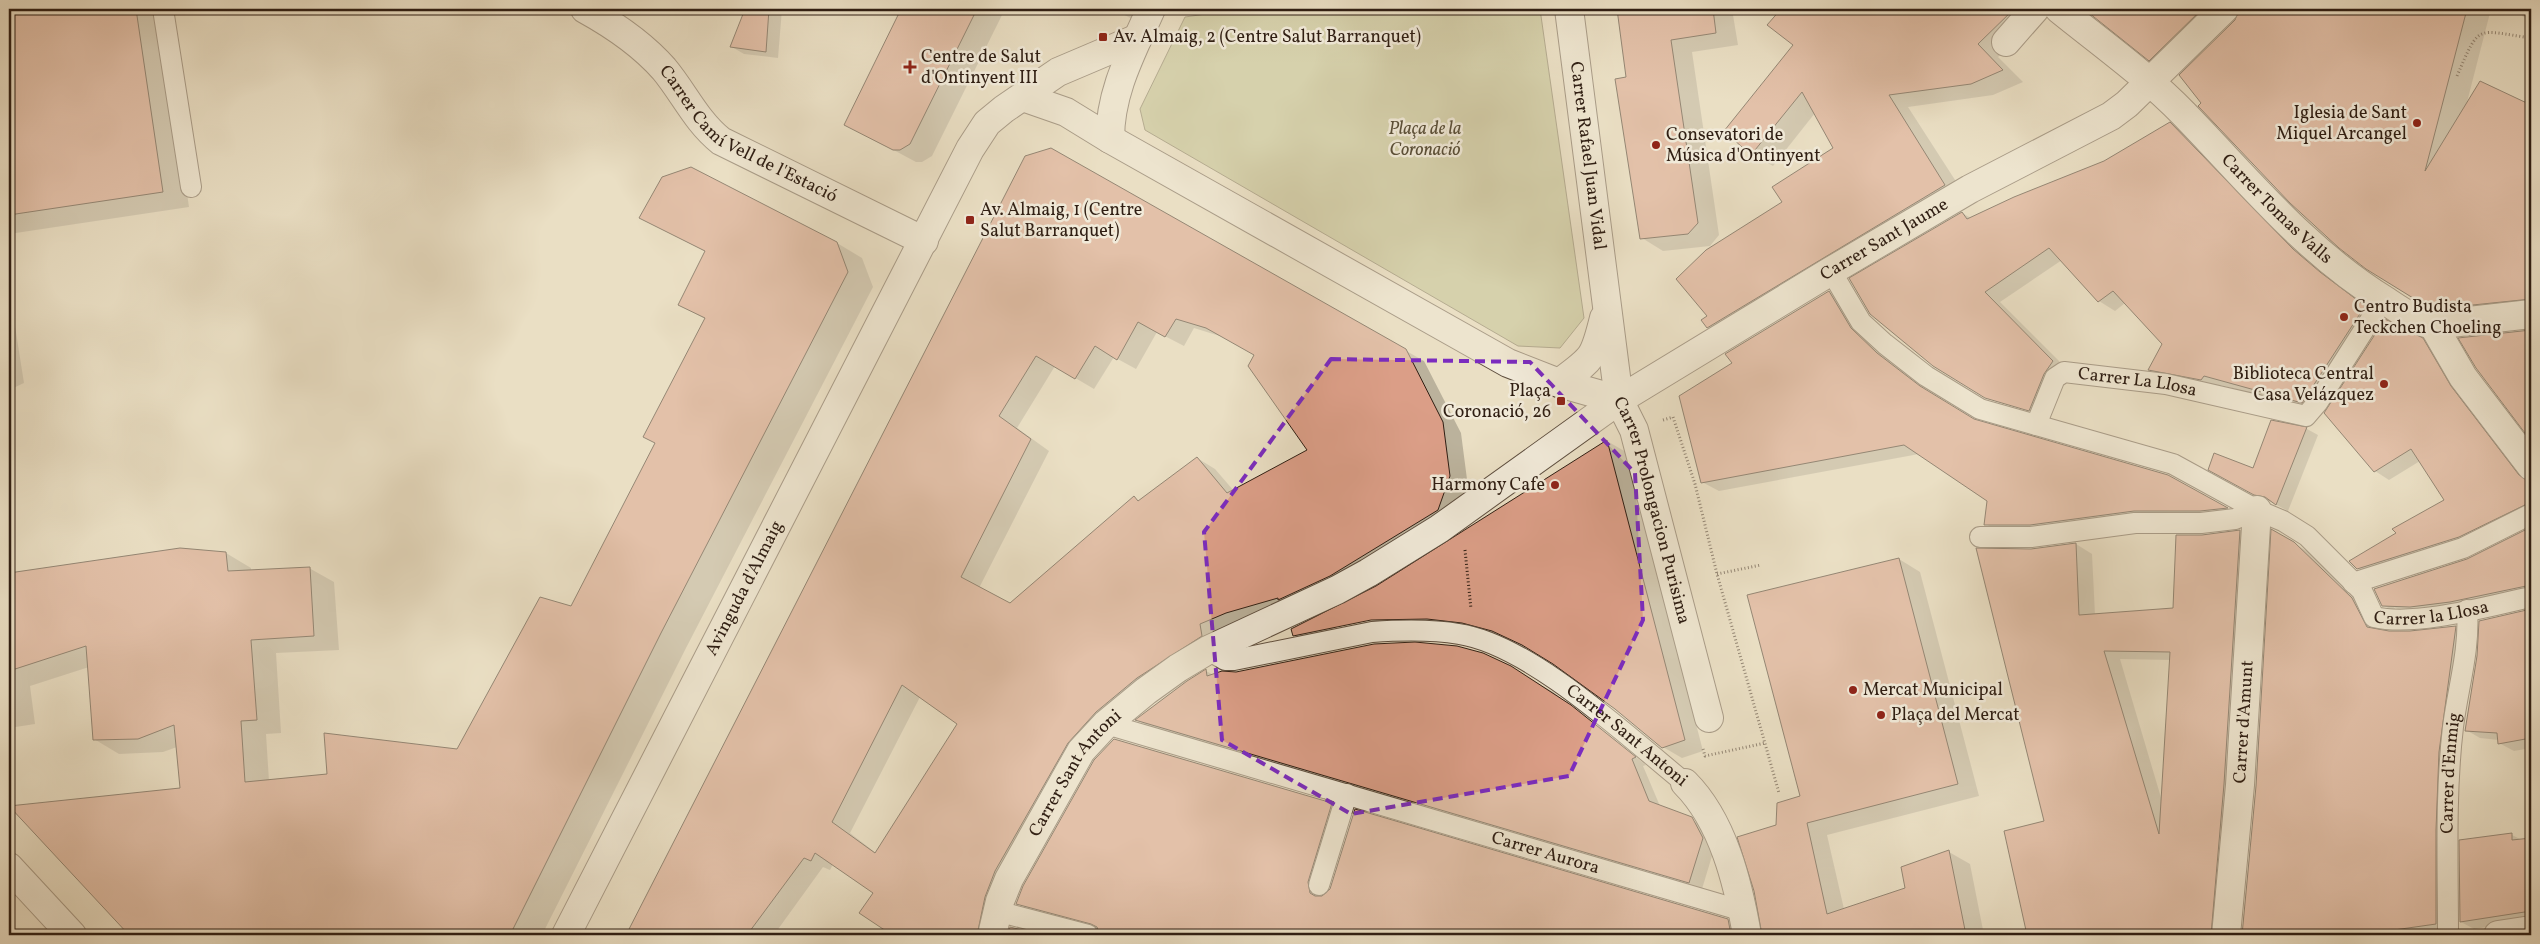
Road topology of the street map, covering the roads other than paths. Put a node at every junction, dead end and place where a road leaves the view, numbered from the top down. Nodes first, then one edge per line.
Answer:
1 (163, 9) edge
2 (585, 9) edge
3 (1151, 9) edge
4 (1569, 9) edge
5 (2035, 9) edge
6 (2059, 9) edge
7 (2224, 9) edge
8 (1138, 38) junction
9 (2006, 42) dead end
10 (2148, 82) junction
11 (1023, 97) junction
12 (1110, 139) junction
13 (191, 188) dead end
14 (924, 241) junction
15 (1831, 271) junction
16 (2384, 300) junction
17 (1607, 302) junction
18 (2531, 314) edge
19 (2433, 325) junction
20 (1559, 383) junction
21 (1619, 400) junction
22 (2036, 425) junction
23 (2531, 466) edge
24 (2257, 510) junction
25 (2531, 514) edge
26 (1980, 537) dead end
27 (2353, 583) junction
28 (2531, 597) edge
29 (2467, 610) junction
30 (1208, 650) junction
31 (1709, 718) dead end
32 (1106, 724) junction
33 (1685, 783) joint
34 (1347, 794) junction
35 (9, 867) edge
36 (1319, 885) dead end
37 (994, 923) edge
38 (1745, 923) edge
39 (2531, 930) edge
40 (72, 935) edge
41 (566, 935) edge
42 (1088, 935) edge
43 (2226, 935) edge
44 (2448, 935) edge
45 (2498, 935) edge

1 - 13 lane
2 - 14 street, Carrer Camí Vell de l'Estació
3 - 8 street
4 - 17 street, Carrer Rafael Juan Vidal
5 - 9 street
6 - 10 street, Carrer Tomas Valls
7 - 10 street, Carrer Sant Jaume
8 - 11 street
8 - 12 street
10 - 15 street, Carrer Sant Jaume
10 - 16 street, Carrer Tomas Valls
11 - 12 street
11 - 14 street, Avinguda d'Almaig
12 - 20 street
14 - 41 street, Avinguda d'Almaig
15 - 21 street, Carrer Sant Jaume
15 - 22 lane
16 - 19 street, Carrer Tomas Valls
16 - 22 lane, Carrer La Llosa
17 - 20 street
17 - 21 street, Carrer Prolongacion Purisima
18 - 19 street, Carrer Tomas Valls
19 - 23 street
20 - 21 street
21 - 30 street, Carrer Sant Antoni
21 - 31 street, Carrer Prolongacion Purisima
22 - 24 lane, Carrer la Llosa
24 - 26 lane
24 - 27 lane, Carrer la Llosa
24 - 43 street, Carrer d'Amunt
25 - 27 lane
27 - 29 lane, Carrer la Llosa
28 - 29 lane, Carrer la Llosa
29 - 44 lane, Carrer d'Enmig
30 - 32 street, Carrer Sant Antoni
30 - 33 lane, Carrer Sant Antoni
32 - 34 lane, Carrer Aurora
32 - 37 street, Carrer Sant Antoni
33 - 38 street, Carrer Sant Antoni
34 - 36 lane
34 - 38 lane, Carrer Aurora
35 - 40 street
37 - 42 lane
39 - 45 street

